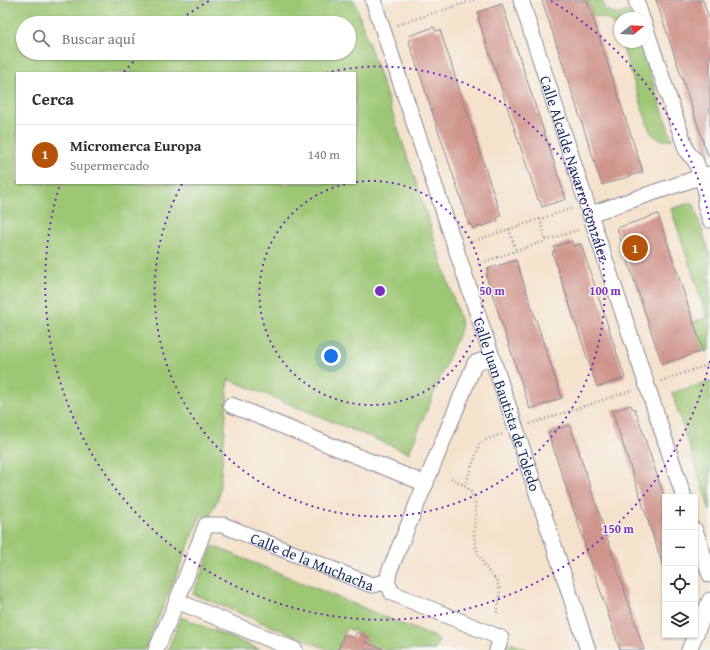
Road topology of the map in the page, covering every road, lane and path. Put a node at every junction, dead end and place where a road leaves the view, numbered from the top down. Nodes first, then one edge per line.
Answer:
1 (373, 0) edge
2 (474, 0) edge
3 (521, 0) edge
4 (636, 0) edge
5 (640, 12) edge
6 (414, 19) dead end
7 (650, 41) edge
8 (705, 175) edge
9 (573, 208) dead end
10 (590, 214) junction
11 (540, 219) junction
12 (710, 220) edge
13 (509, 229) junction
14 (580, 229) dead end
15 (546, 240) junction
16 (471, 242) dead end
17 (516, 251) junction
18 (478, 264) dead end
19 (492, 357) junction
20 (710, 364) edge
21 (684, 372) dead end
22 (624, 393) dead end
23 (231, 405) dead end
24 (545, 419) dead end
25 (501, 435) dead end
26 (451, 478) dead end
27 (426, 484) junction
28 (465, 486) junction
29 (683, 494) edge
30 (698, 539) edge
31 (710, 575) edge
32 (387, 584) junction
33 (710, 600) edge
34 (177, 601) junction
35 (496, 615) dead end
36 (499, 644) edge
37 (156, 650) edge
38 (295, 650) edge
39 (588, 650) edge
40 (689, 650) edge

1 - 19 street, Calle Juan Bautista de Toledo
2 - 6 path
3 - 10 street, Calle Alcalde Navarro González
4 - 5 street
7 - 8 street
8 - 10 street
8 - 12 street
9 - 11 path
10 - 29 street, Calle Alcalde Navarro González
11 - 13 path
11 - 15 path
13 - 16 path
13 - 17 path
14 - 15 path
15 - 17 path
17 - 18 path
19 - 27 street
19 - 39 street, Calle Juan Bautista de Toledo
20 - 21 path
22 - 24 path
23 - 27 street
25 - 28 path
26 - 28 path
27 - 32 street
28 - 35 path
30 - 31 street
32 - 34 street, Calle de la Muchacha
32 - 36 street, Calle de la Muchacha
33 - 40 street
34 - 37 street
34 - 38 street

